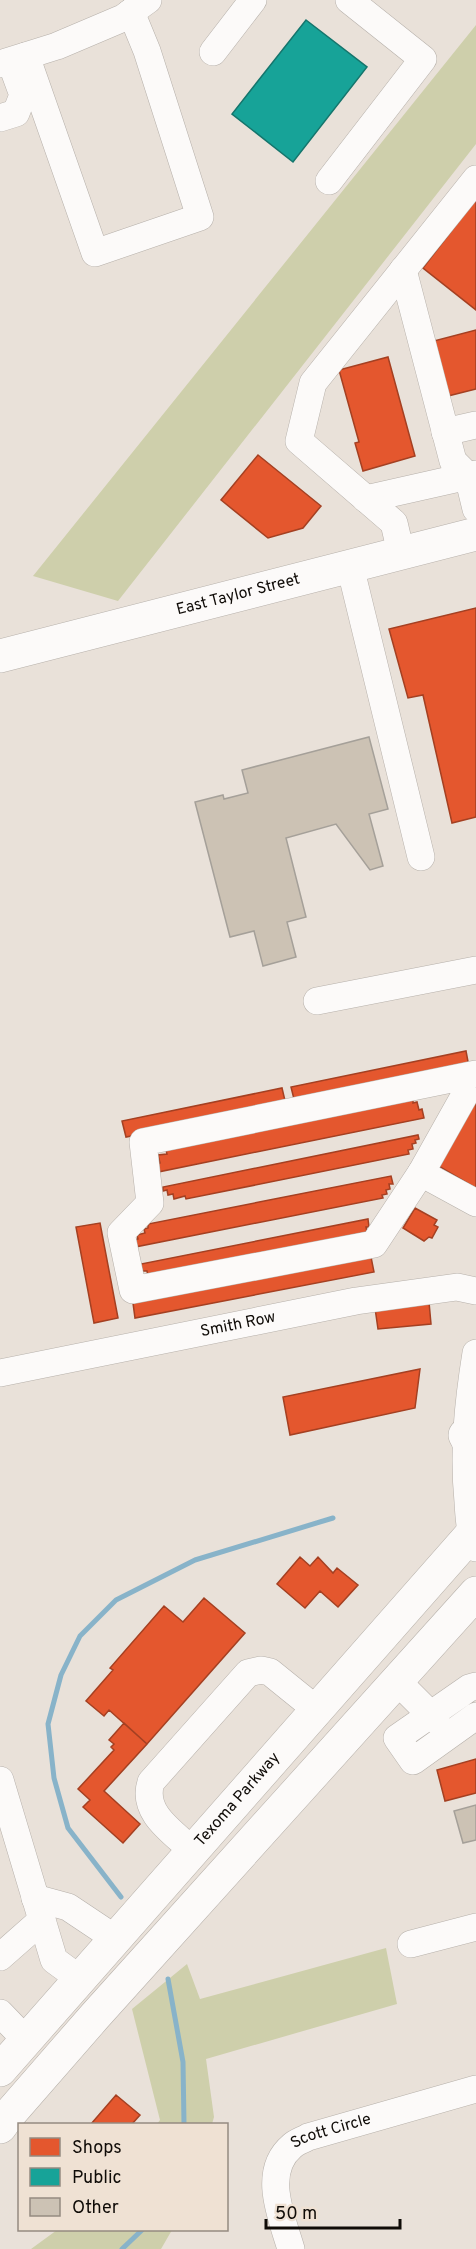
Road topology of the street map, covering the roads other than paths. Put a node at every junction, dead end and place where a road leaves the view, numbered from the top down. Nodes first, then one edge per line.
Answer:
1 (253, 0) edge
2 (349, 0) edge
3 (139, 6) edge
4 (213, 52) dead end
5 (12, 60) edge
6 (0, 118) edge
7 (476, 179) edge
8 (329, 181) dead end
9 (403, 270) junction
10 (476, 425) edge
11 (445, 432) junction
12 (472, 475) edge
13 (366, 499) junction
14 (476, 509) edge
15 (476, 534) edge
16 (401, 553) junction
17 (350, 566) junction
18 (0, 656) edge
19 (421, 857) dead end
20 (476, 969) edge
21 (317, 1001) dead end
22 (476, 1075) edge
23 (421, 1173) junction
24 (476, 1203) edge
25 (476, 1291) edge
26 (476, 1353) edge
27 (0, 1373) edge
28 (471, 1446) edge
29 (474, 1538) edge
30 (476, 1593) edge
31 (397, 1681) junction
32 (317, 1710) junction
33 (452, 1720) edge
34 (2, 1794) edge
35 (193, 1851) junction
36 (39, 1909) junction
37 (476, 1928) edge
38 (116, 1938) junction
39 (411, 1944) dead end
40 (0, 1957) edge
41 (80, 1980) junction
42 (0, 2013) edge
43 (95, 2016) junction
44 (26, 2040) junction
45 (0, 2070) edge
46 (476, 2089) edge
47 (3, 2123) edge
48 (291, 2249) edge

1 - 4 street
2 - 8 street
3 - 5 street
3 - 5 street
5 - 6 street
7 - 9 street
9 - 11 street
9 - 13 street
10 - 11 street
11 - 12 street
12 - 13 street
12 - 14 street
13 - 16 street
15 - 16 main road, East Taylor Street
16 - 17 main road, East Taylor Street
17 - 18 main road, East Taylor Street
17 - 19 street
20 - 21 street
22 - 23 street
22 - 23 street
23 - 24 street
25 - 27 street, Smith Row
26 - 28 street
28 - 29 street
29 - 32 main road, Texoma Parkway
30 - 31 main road
31 - 33 street
31 - 43 main road
32 - 35 main road, Texoma Parkway
32 - 35 street
34 - 36 street
35 - 38 main road, Texoma Parkway
36 - 38 street
36 - 40 street
36 - 41 street
37 - 39 street
38 - 41 main road, Texoma Parkway
41 - 43 main road
41 - 44 main road, Texoma Parkway
42 - 44 street
43 - 47 main road
44 - 45 main road, Texoma Parkway
46 - 48 street, Scott Circle

